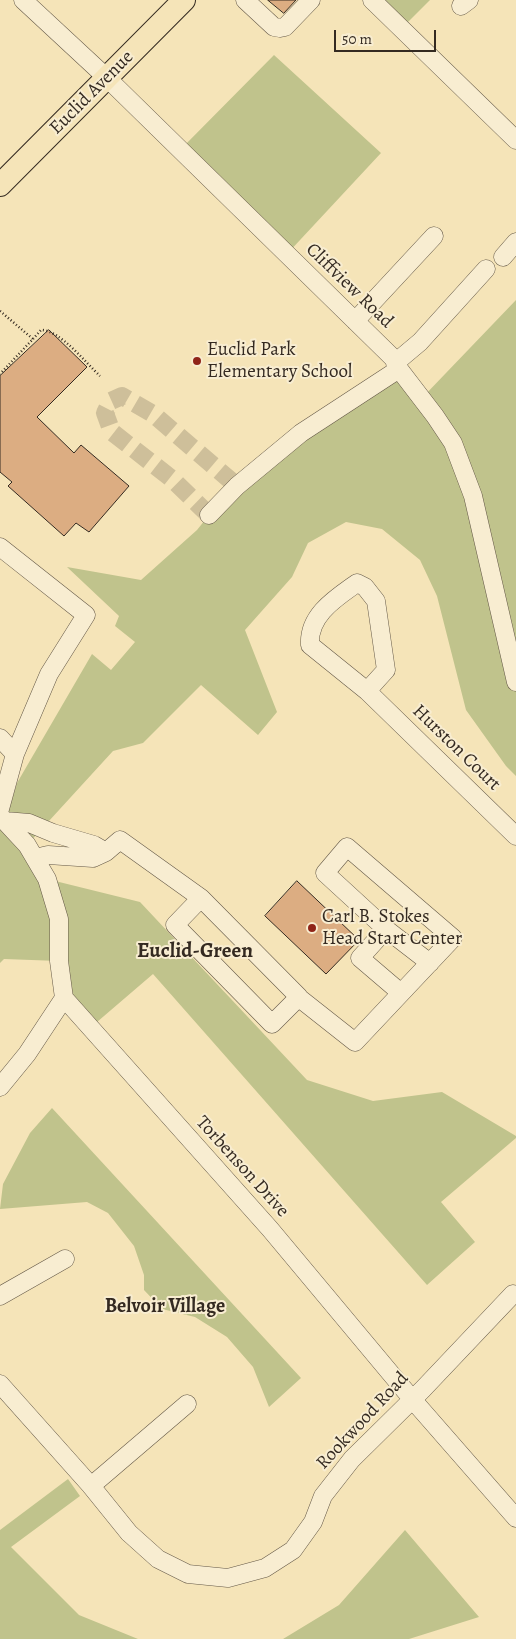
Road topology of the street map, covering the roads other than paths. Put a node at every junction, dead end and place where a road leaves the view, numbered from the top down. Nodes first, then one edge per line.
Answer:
1 (22, 0) edge
2 (184, 0) edge
3 (245, 0) edge
4 (311, 0) edge
5 (372, 0) edge
6 (107, 78) junction
7 (516, 140) edge
8 (0, 185) edge
9 (434, 236) dead end
10 (516, 242) edge
11 (503, 257) dead end
12 (486, 269) dead end
13 (354, 321) junction
14 (397, 366) junction
15 (209, 515) dead end
16 (0, 547) edge
17 (516, 682) edge
18 (367, 691) junction
19 (0, 738) edge
20 (15, 754) junction
21 (2, 815) edge
22 (54, 833) junction
23 (516, 836) edge
24 (106, 852) junction
25 (65, 856) junction
26 (35, 858) junction
27 (201, 898) junction
28 (386, 929) junction
29 (430, 963) junction
30 (402, 993) junction
31 (298, 997) junction
32 (64, 998) junction
33 (0, 1087) edge
34 (65, 1259) dead end
35 (513, 1294) dead end
36 (0, 1296) edge
37 (0, 1384) edge
38 (412, 1399) junction
39 (187, 1404) dead end
40 (91, 1486) junction
41 (516, 1518) edge

1 - 6 street, Cliffview Road
2 - 6 main road, Euclid Avenue
3 - 4 street
5 - 7 street
6 - 8 main road, Euclid Avenue
6 - 13 street, Cliffview Road
9 - 13 street
10 - 11 street
12 - 14 street
13 - 14 street, Cliffview Road
14 - 15 street
14 - 17 street, Cliffview Road
16 - 20 street
18 - 18 street, Hurston Court
18 - 23 street, Hurston Court
19 - 20 street
20 - 21 street
21 - 22 street
21 - 26 street
22 - 24 street
22 - 25 street
24 - 25 street
24 - 27 street
25 - 26 street
26 - 32 street
27 - 31 street
27 - 31 street
28 - 29 street
28 - 29 street
28 - 30 street
29 - 30 street
30 - 31 street
32 - 33 street
32 - 38 street, Torbenson Drive
34 - 36 street
35 - 38 street, Rookwood Road
37 - 40 street, Rookwood Road
38 - 40 street, Rookwood Road
38 - 41 street, Torbenson Drive
39 - 40 street

